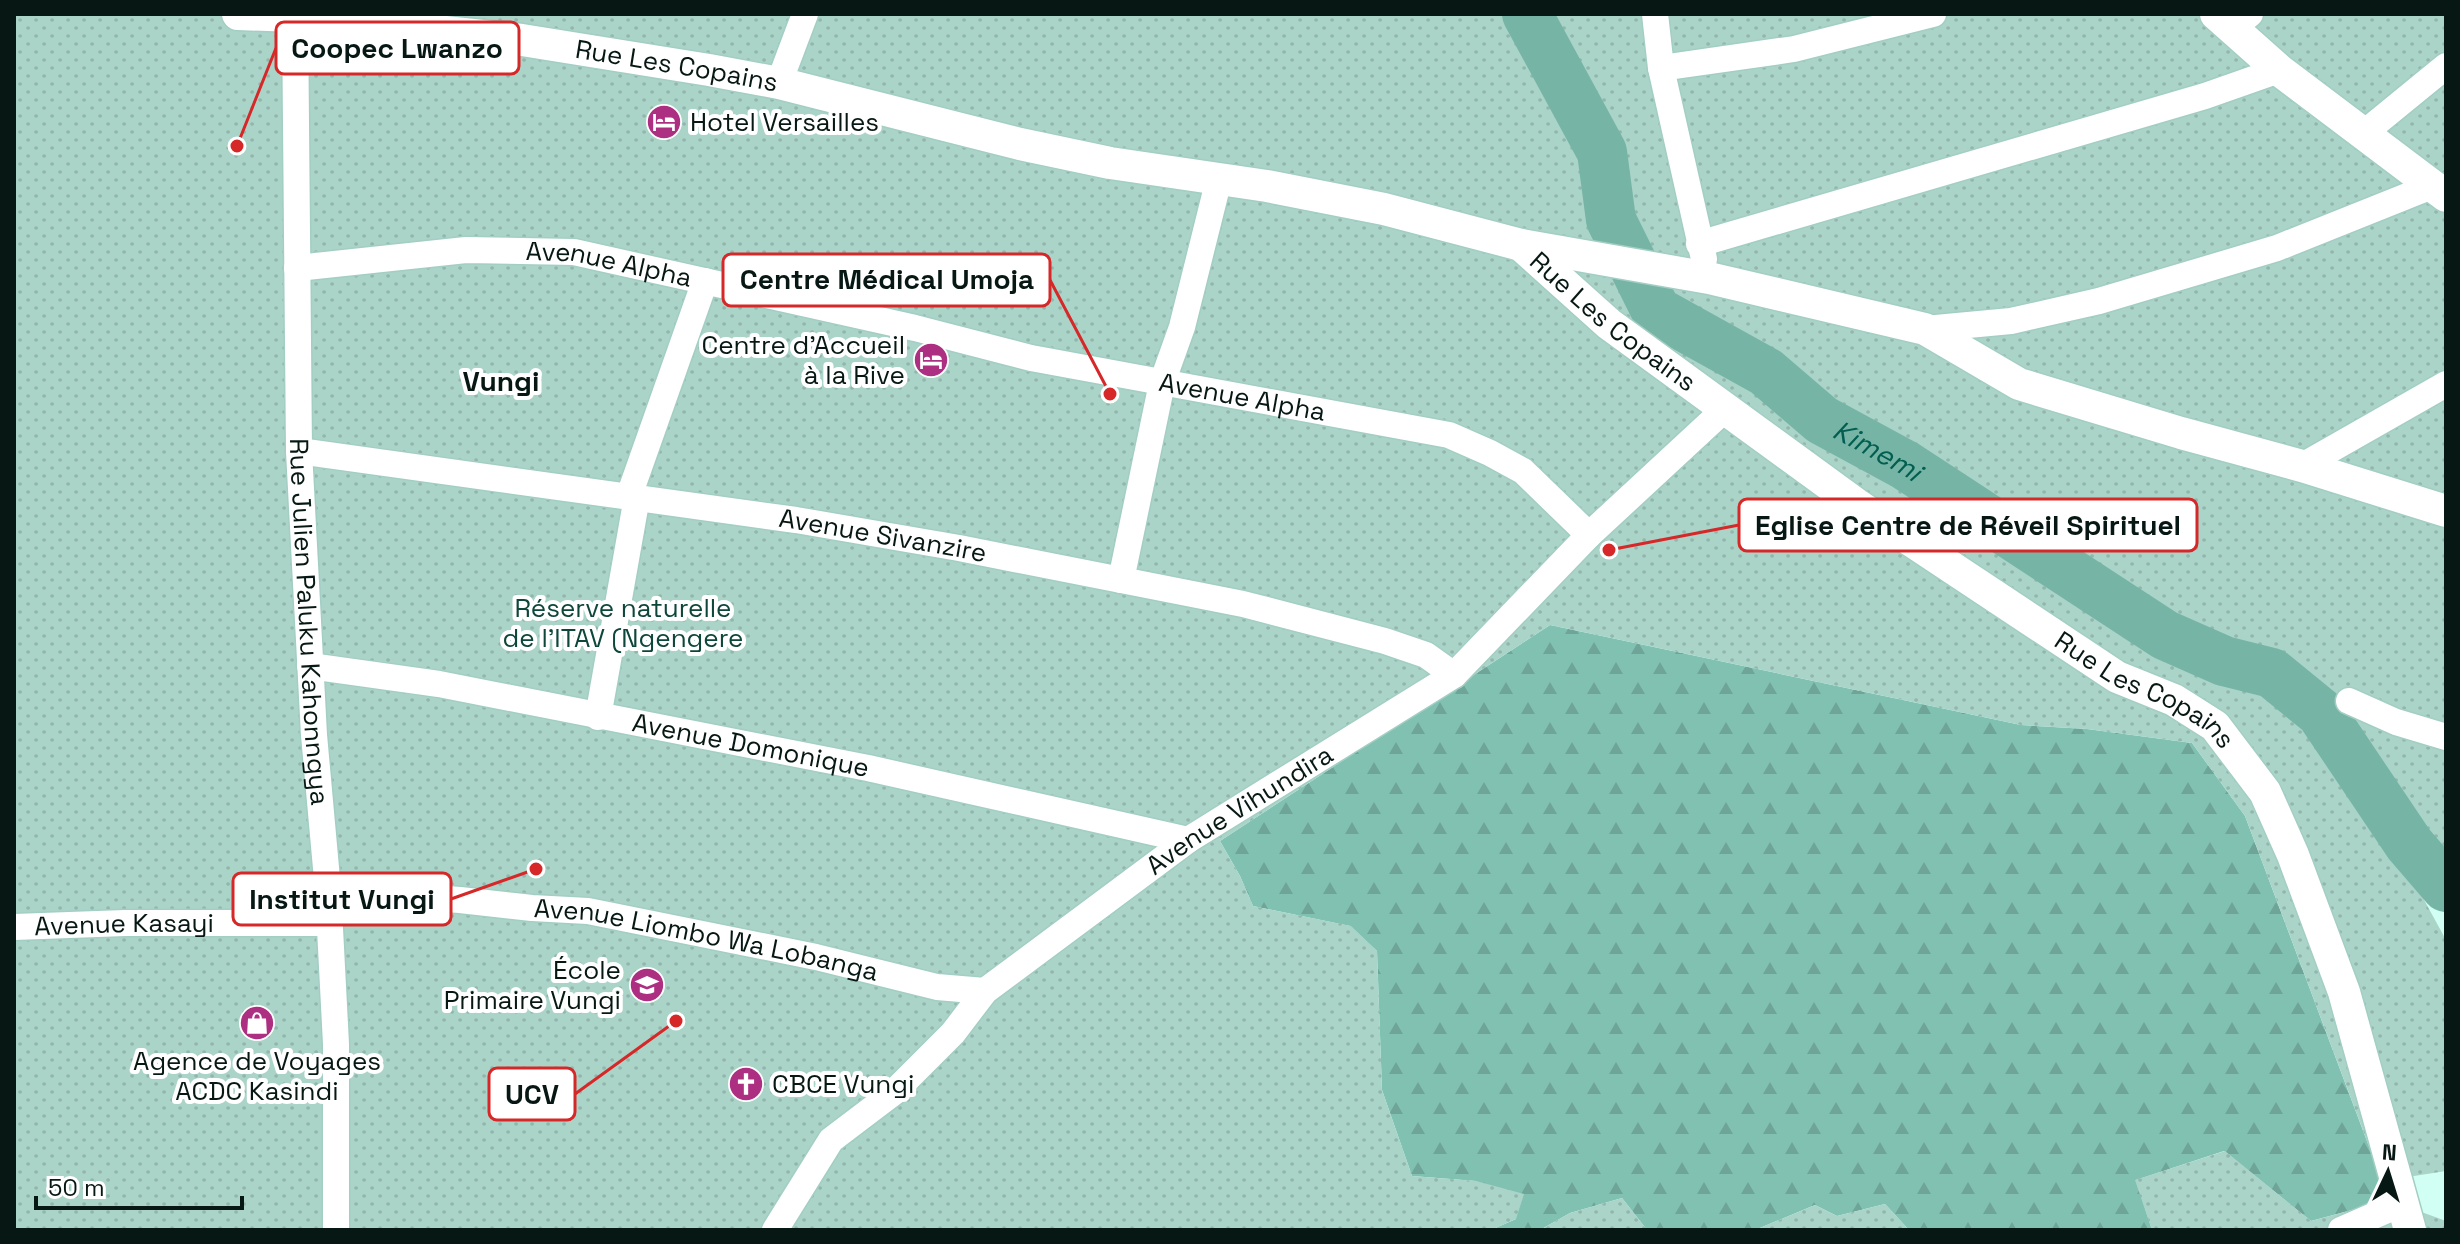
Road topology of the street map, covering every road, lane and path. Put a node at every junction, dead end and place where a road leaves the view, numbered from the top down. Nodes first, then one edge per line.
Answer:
1 (238, 14) edge
2 (805, 14) edge
3 (1655, 14) edge
4 (1933, 14) edge
5 (295, 15) edge
6 (2233, 19) edge
7 (2446, 66) edge
8 (1661, 68) junction
9 (2279, 70) junction
10 (779, 83) junction
11 (2364, 133) junction
12 (1219, 179) junction
13 (2439, 191) edge
14 (1699, 244) junction
15 (1521, 245) junction
16 (297, 268) junction
17 (1709, 278) junction
18 (705, 281) junction
19 (1925, 329) junction
20 (1162, 383) junction
21 (2446, 384) edge
22 (1725, 409) junction
23 (299, 451) junction
24 (2302, 466) junction
25 (633, 497) junction
26 (2446, 511) edge
27 (1589, 535) junction
28 (1121, 580) junction
29 (310, 666) junction
30 (1454, 675) junction
31 (2349, 701) dead end
32 (598, 717) junction
33 (2446, 737) edge
34 (1188, 840) junction
35 (328, 890) junction
36 (330, 923) junction
37 (14, 927) edge
38 (985, 991) junction
39 (2392, 1219) edge
40 (336, 1230) edge
41 (775, 1230) edge
42 (2341, 1230) edge

1 - 5 street, Rue Les Copains
2 - 10 street
3 - 8 street
4 - 8 street
5 - 10 street, Rue Les Copains
5 - 16 street, Rue Julien Paluku Kahonngya
6 - 9 street
7 - 11 street
8 - 14 street
9 - 11 street
9 - 14 street
10 - 12 street, Rue Les Copains
11 - 13 street
12 - 15 street, Rue Les Copains
12 - 20 street
13 - 19 street
14 - 17 street
15 - 17 street
15 - 22 street, Rue Les Copains
16 - 18 street, Avenue Alpha
16 - 23 street, Rue Julien Paluku Kahonngya
17 - 19 street
18 - 20 street, Avenue Alpha
18 - 25 street
19 - 24 street
20 - 27 street, Avenue Alpha
20 - 28 street
21 - 24 street
22 - 27 street, Avenue Vihundira
22 - 39 street, Rue Les Copains
23 - 25 street, Avenue Sivanzire
23 - 29 street, Rue Julien Paluku Kahonngya
24 - 26 street
25 - 28 street, Avenue Sivanzire
25 - 32 street
27 - 30 street, Avenue Vihundira
28 - 30 street, Avenue Sivanzire
29 - 32 street, Avenue Domonique
29 - 35 street, Rue Julien Paluku Kahonngya
30 - 34 street, Avenue Vihundira
31 - 33 street
32 - 34 street, Avenue Domonique
34 - 38 street, Avenue Vihundira
35 - 36 street, Rue Julien Paluku Kahonngya
35 - 38 street, Avenue Liombo Wa Lobanga
36 - 37 street, Avenue Kasayi
36 - 40 street, Rue Julien Paluku Kahonngya
38 - 41 street, Avenue Vihundira
39 - 42 street

